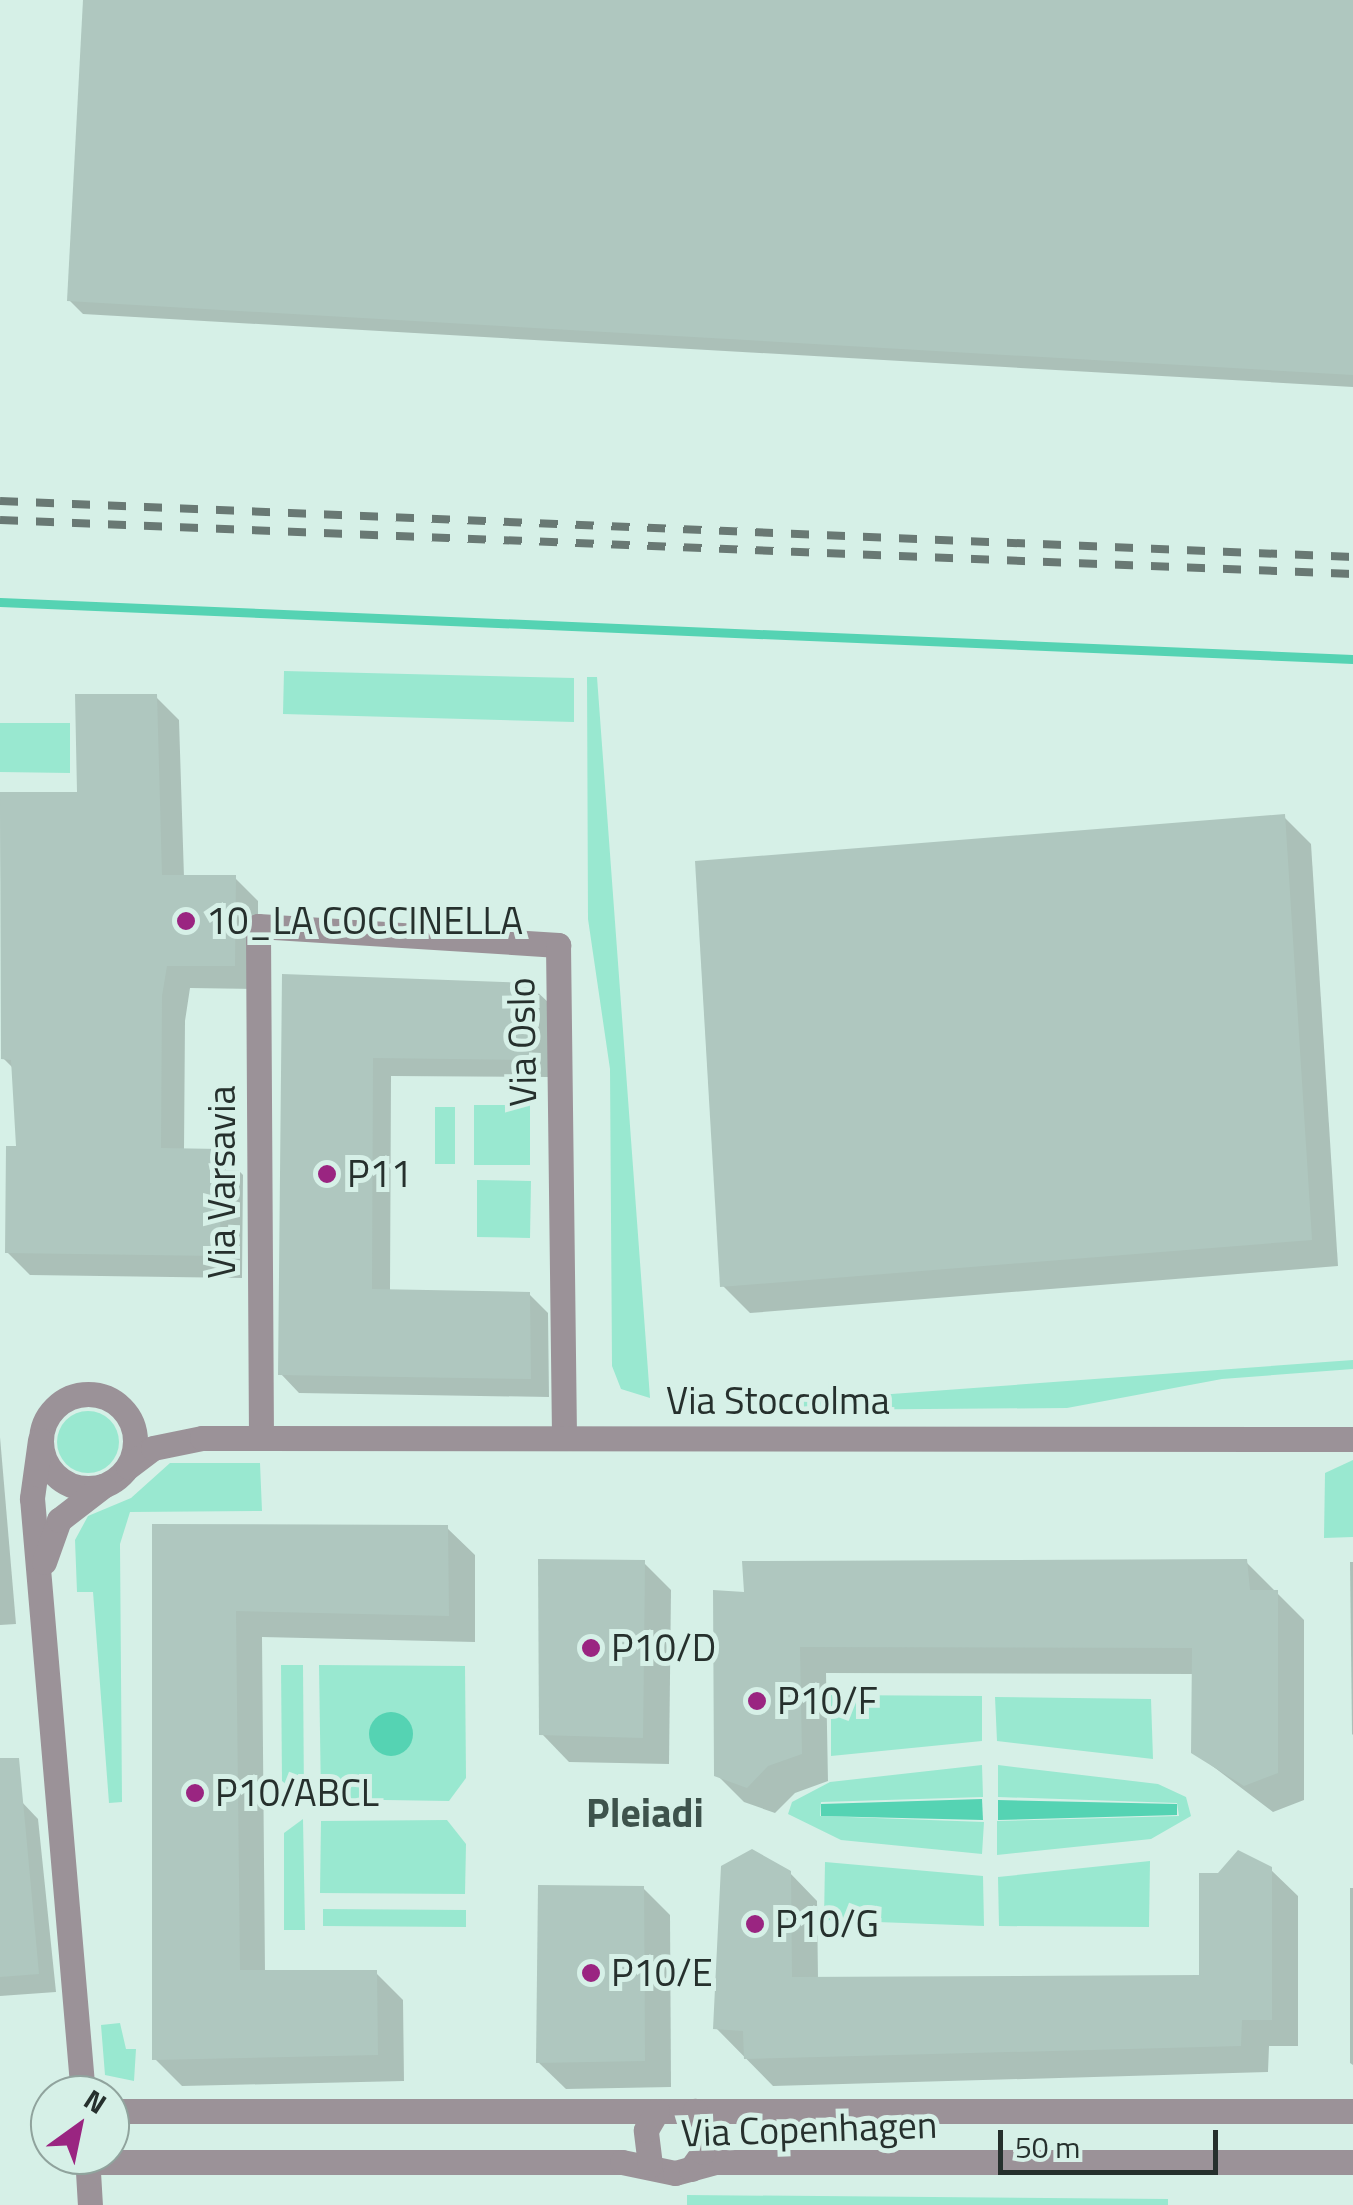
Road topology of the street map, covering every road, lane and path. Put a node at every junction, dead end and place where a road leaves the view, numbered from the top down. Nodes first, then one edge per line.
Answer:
1 (258, 926) joint
2 (128, 1416) junction
3 (202, 1438) junction
4 (261, 1438) junction
5 (564, 1438) junction
6 (1353, 1439) edge
7 (40, 1440) junction
8 (128, 1467) junction
9 (102, 1486) junction
10 (41, 1571) junction
11 (80, 2075) edge
12 (130, 2111) edge
13 (658, 2111) junction
14 (695, 2111) junction
15 (1353, 2111) edge
16 (130, 2159) edge
17 (1353, 2162) edge
18 (650, 2165) junction
19 (690, 2169) junction
20 (89, 2175) edge
21 (90, 2205) edge

1 - 4 street, Via Varsavia
1 - 5 street, Via Oslo
2 - 3 street, Via Stoccolma
2 - 7 street
2 - 8 street
3 - 4 street, Via Stoccolma
3 - 8 street, Via Stoccolma
4 - 5 street, Via Stoccolma
5 - 6 street, Via Stoccolma
7 - 9 street
7 - 10 street
8 - 9 street
9 - 10 street
10 - 11 street
12 - 13 street, Via Copenhagen
13 - 14 street, Via Copenhagen
13 - 18 street
14 - 15 street, Via Copenhagen
14 - 19 street
16 - 18 street, Via Copenhagen
17 - 19 street, Via Copenhagen
18 - 19 street, Via Copenhagen
20 - 21 street

